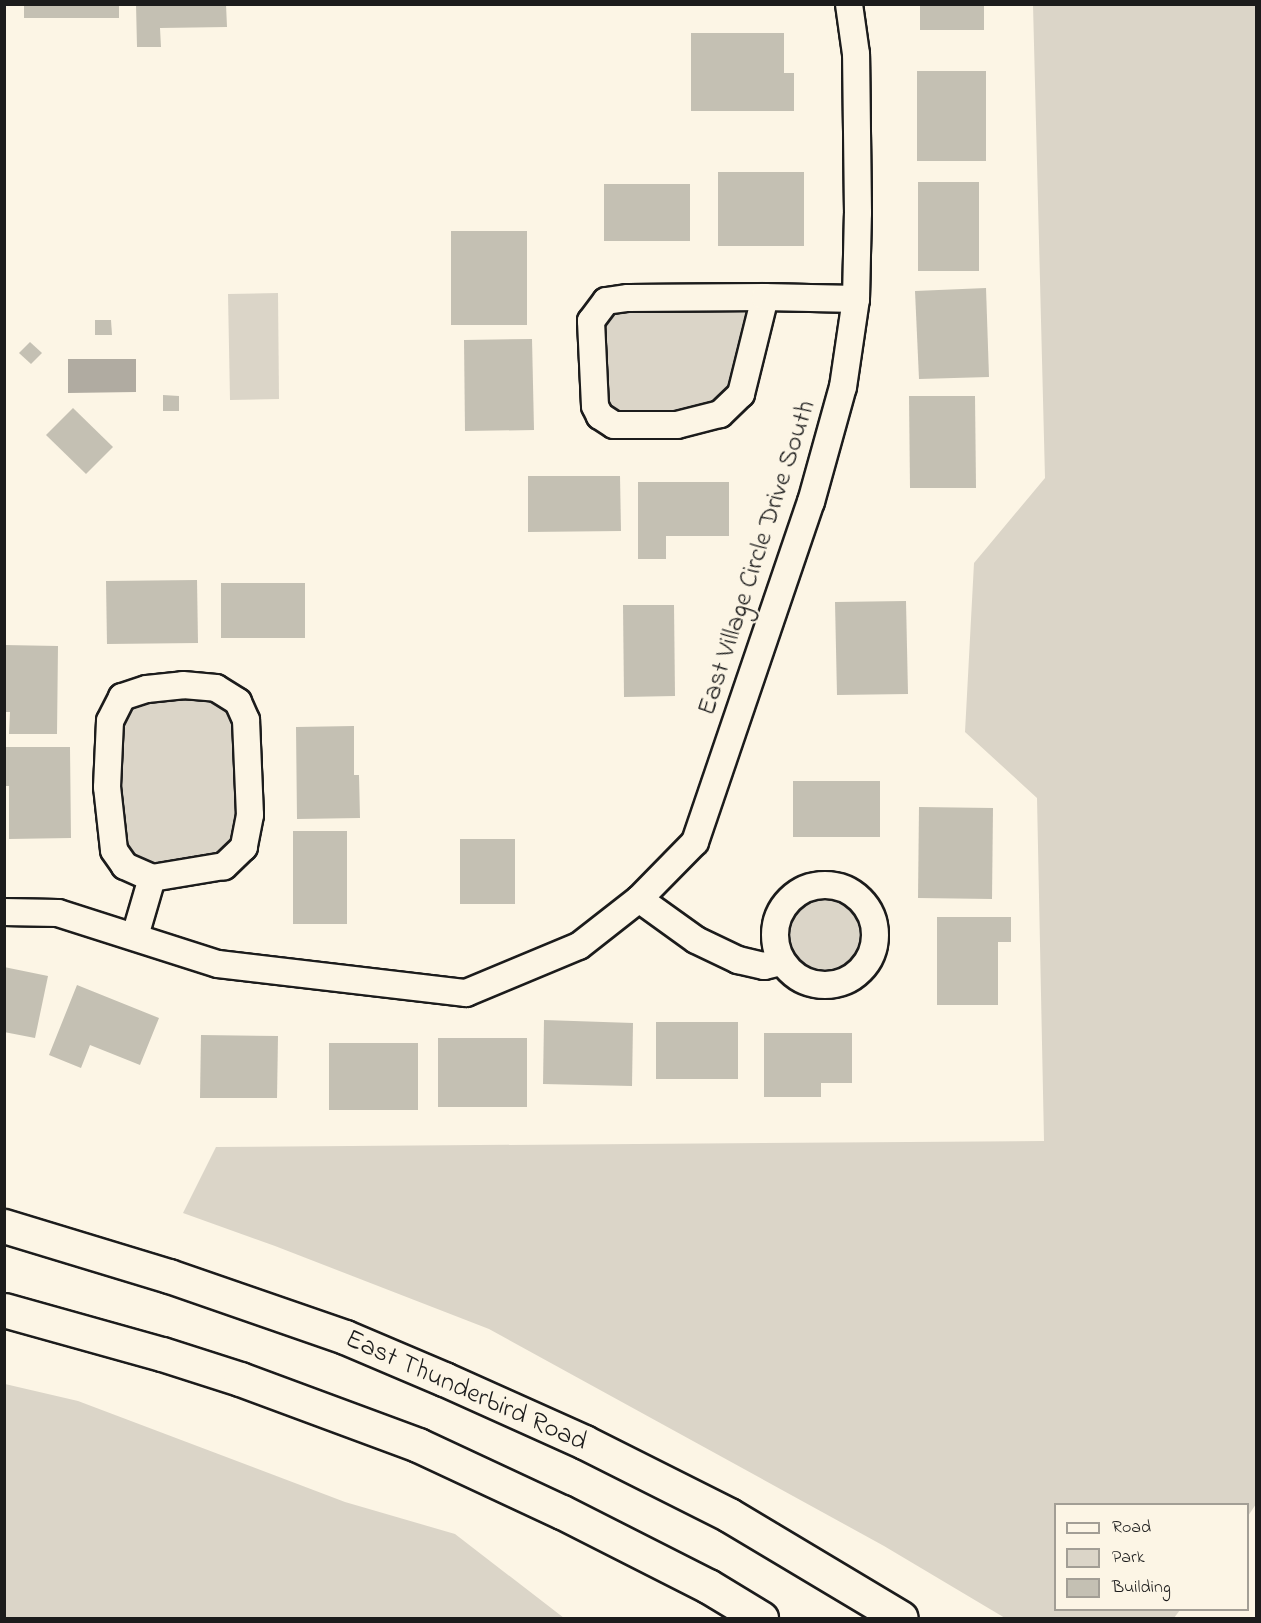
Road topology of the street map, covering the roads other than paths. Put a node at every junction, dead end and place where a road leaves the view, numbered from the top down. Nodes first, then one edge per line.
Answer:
1 (849, 4) edge
2 (765, 297) junction
3 (856, 299) junction
4 (152, 878) junction
5 (639, 899) junction
6 (4, 912) edge
7 (135, 936) junction
8 (782, 962) dead end
9 (4, 1226) edge
10 (4, 1310) edge
11 (761, 1618) edge
12 (901, 1618) edge

1 - 3 street, East Village Circle Drive South
2 - 2 street
2 - 3 street
3 - 5 street, East Village Circle Drive South
4 - 4 street
4 - 7 street
5 - 7 street, East Village Circle Drive South
5 - 8 street
6 - 7 street, East Village Circle Drive South
9 - 12 main road, East Thunderbird Road
10 - 11 main road

